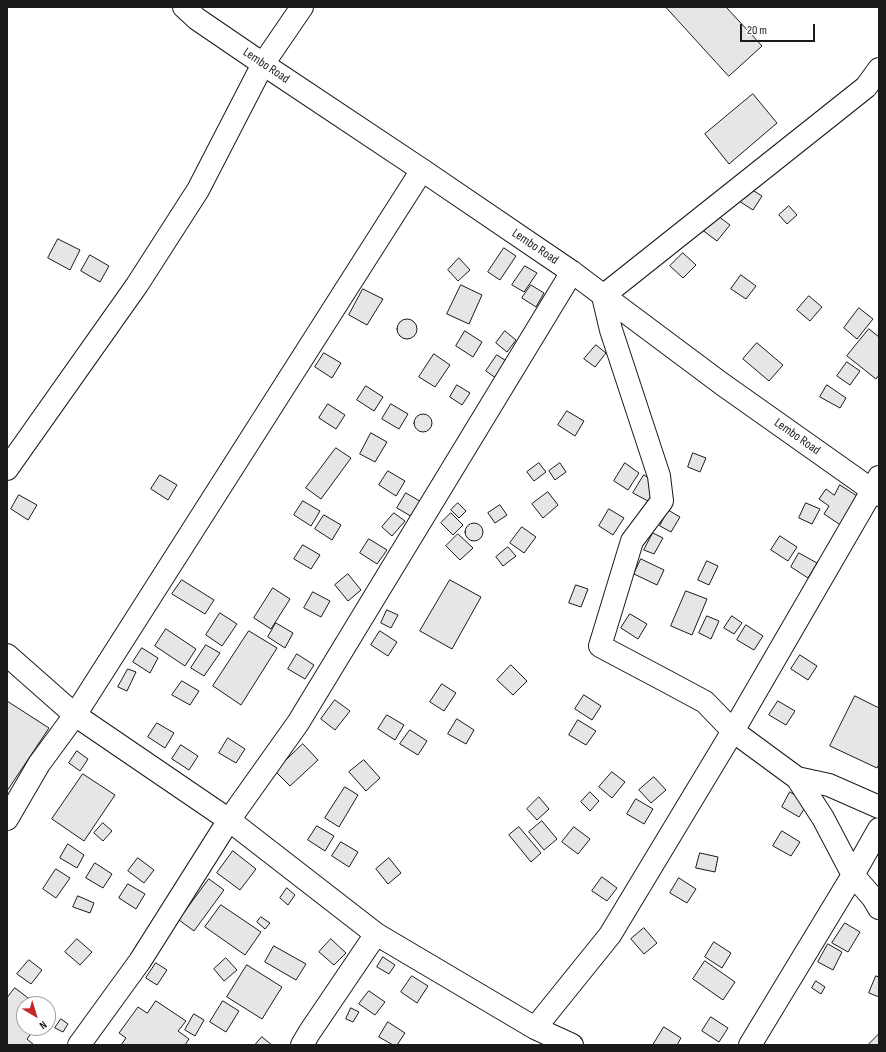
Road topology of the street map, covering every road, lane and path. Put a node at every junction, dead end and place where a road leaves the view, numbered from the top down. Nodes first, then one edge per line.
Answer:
1 (184, 7) edge
2 (302, 7) edge
3 (264, 64) junction
4 (879, 69) edge
5 (422, 170) junction
6 (572, 272) junction
7 (603, 296) junction
8 (7, 470) edge
9 (877, 488) edge
10 (7, 655) edge
11 (75, 714) junction
12 (733, 731) junction
13 (797, 778) junction
14 (879, 807) edge
15 (7, 819) edge
16 (229, 820) junction
17 (879, 829) edge
18 (853, 875) junction
19 (879, 908) edge
20 (376, 934) junction
21 (535, 1028) junction
22 (79, 1045) edge
23 (302, 1045) edge
24 (572, 1045) edge
25 (750, 1045) edge

1 - 3 street, Lembo Road
2 - 3 street
3 - 5 street, Lembo Road
3 - 8 street
4 - 7 street
5 - 6 street, Lembo Road
5 - 11 street
6 - 7 street, Lembo Road
6 - 16 street
7 - 9 street, Lembo Road
7 - 12 street
9 - 12 street
10 - 11 street
11 - 15 street
11 - 16 street
12 - 13 street
12 - 21 street
13 - 14 street
13 - 18 street
16 - 20 street
16 - 22 street
17 - 18 street
18 - 19 street
18 - 25 street
20 - 21 street
20 - 23 street
21 - 24 street

